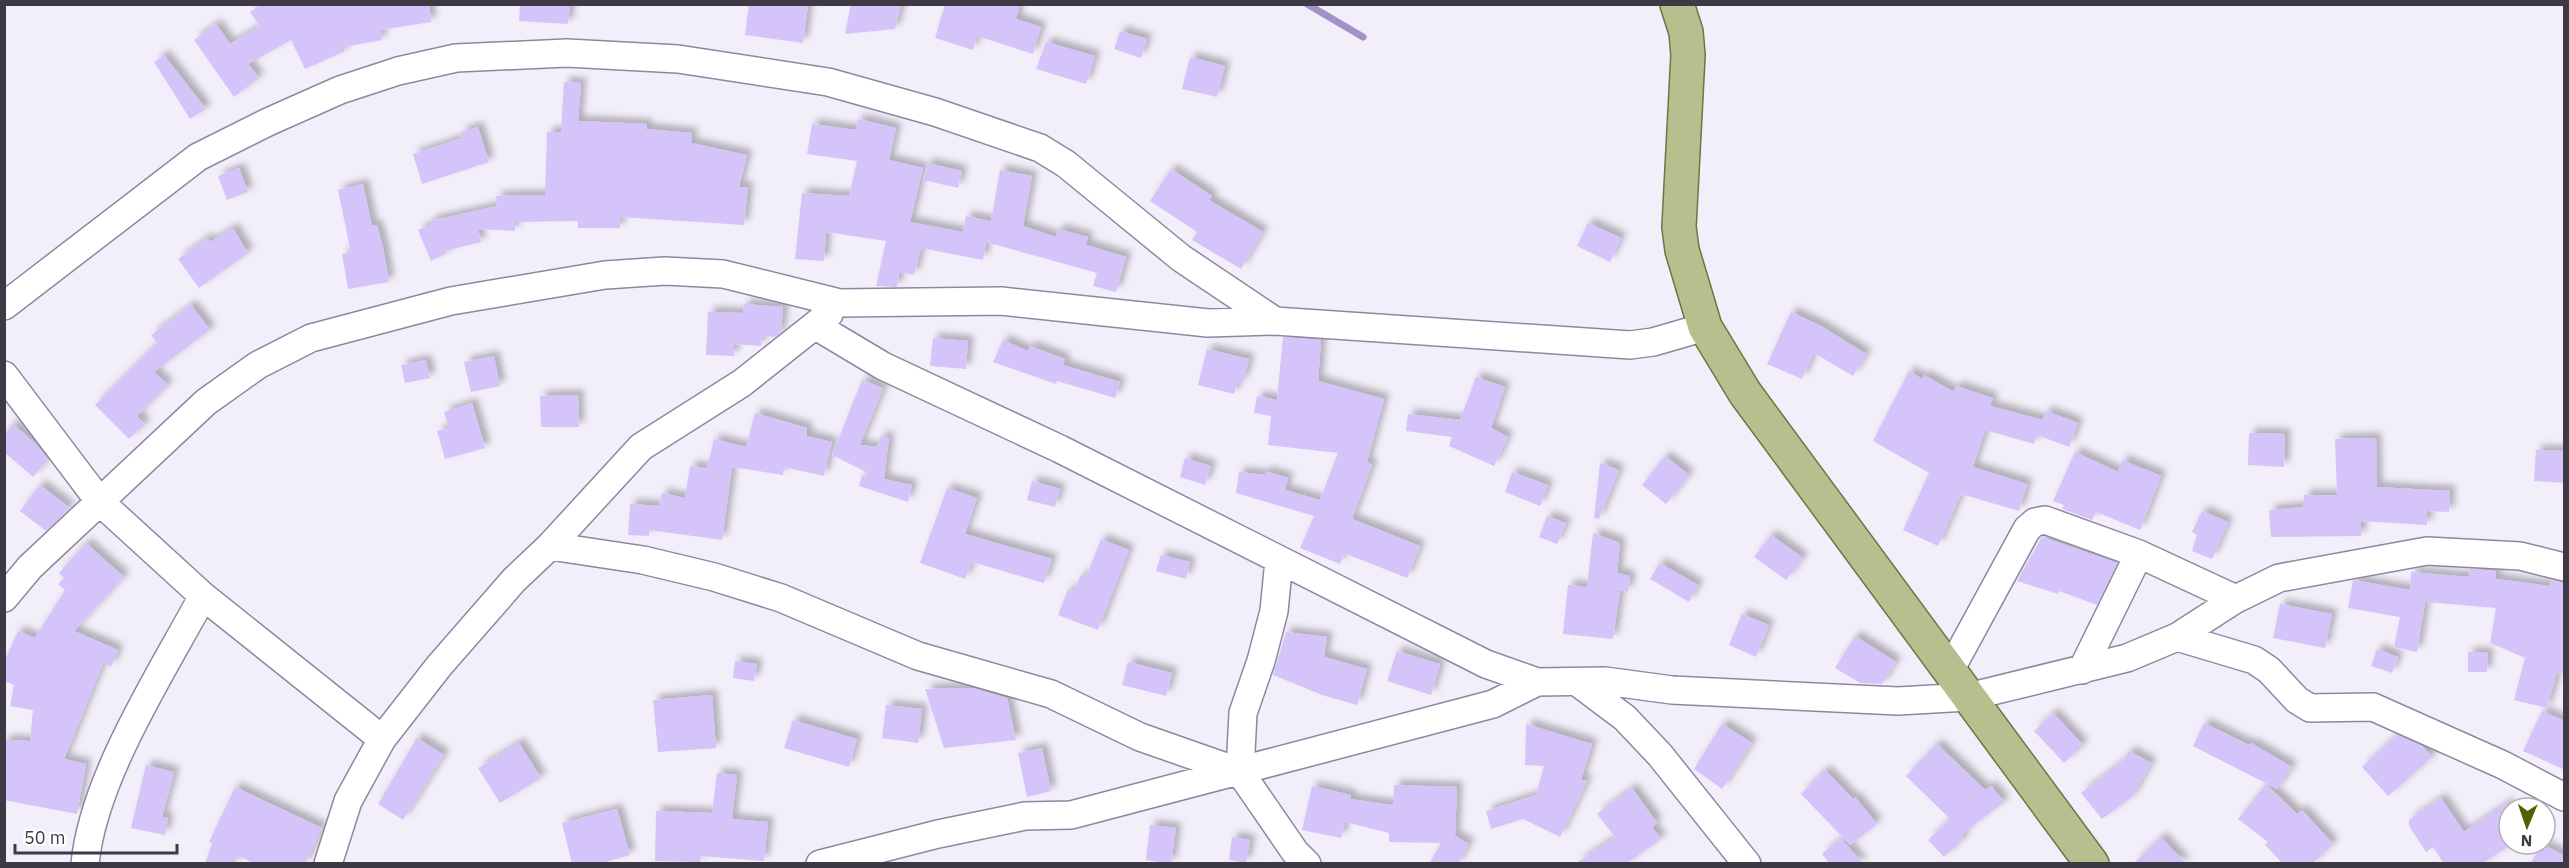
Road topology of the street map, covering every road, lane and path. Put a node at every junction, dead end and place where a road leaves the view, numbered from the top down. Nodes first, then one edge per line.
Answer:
1 (1677, 4) edge
2 (840, 303) junction
3 (4, 306) edge
4 (1275, 321) junction
5 (816, 326) junction
6 (1705, 327) junction
7 (4, 375) edge
8 (100, 502) junction
9 (550, 546) junction
10 (2139, 554) junction
11 (1280, 560) junction
12 (2565, 567) edge
13 (203, 596) junction
14 (4, 598) edge
15 (2236, 599) junction
16 (2213, 614) junction
17 (2177, 637) junction
18 (2221, 650) junction
19 (2082, 670) junction
20 (1949, 672) junction
21 (1537, 682) junction
22 (1577, 682) junction
23 (1968, 697) junction
24 (382, 739) junction
25 (1240, 772) junction
26 (2565, 797) edge
27 (86, 864) edge
28 (328, 864) edge
29 (820, 864) edge
30 (1307, 864) edge
31 (1747, 864) edge
32 (2092, 864) edge

1 - 6 main road
2 - 4 street
2 - 5 street
2 - 8 street
3 - 4 street
4 - 6 street
5 - 9 street
5 - 11 street
6 - 20 main road
7 - 8 street
8 - 13 street
8 - 14 street
9 - 24 street
9 - 25 street
10 - 15 street
10 - 19 street
10 - 20 street
11 - 21 street
11 - 25 street
12 - 15 street
13 - 24 street
13 - 27 street
15 - 16 street
16 - 17 street
16 - 18 street
17 - 18 street
17 - 19 street
18 - 26 street
19 - 23 street
20 - 23 main road
21 - 22 street
21 - 25 street
22 - 23 street
22 - 31 street
23 - 32 main road
24 - 28 street
25 - 29 street
25 - 30 street

